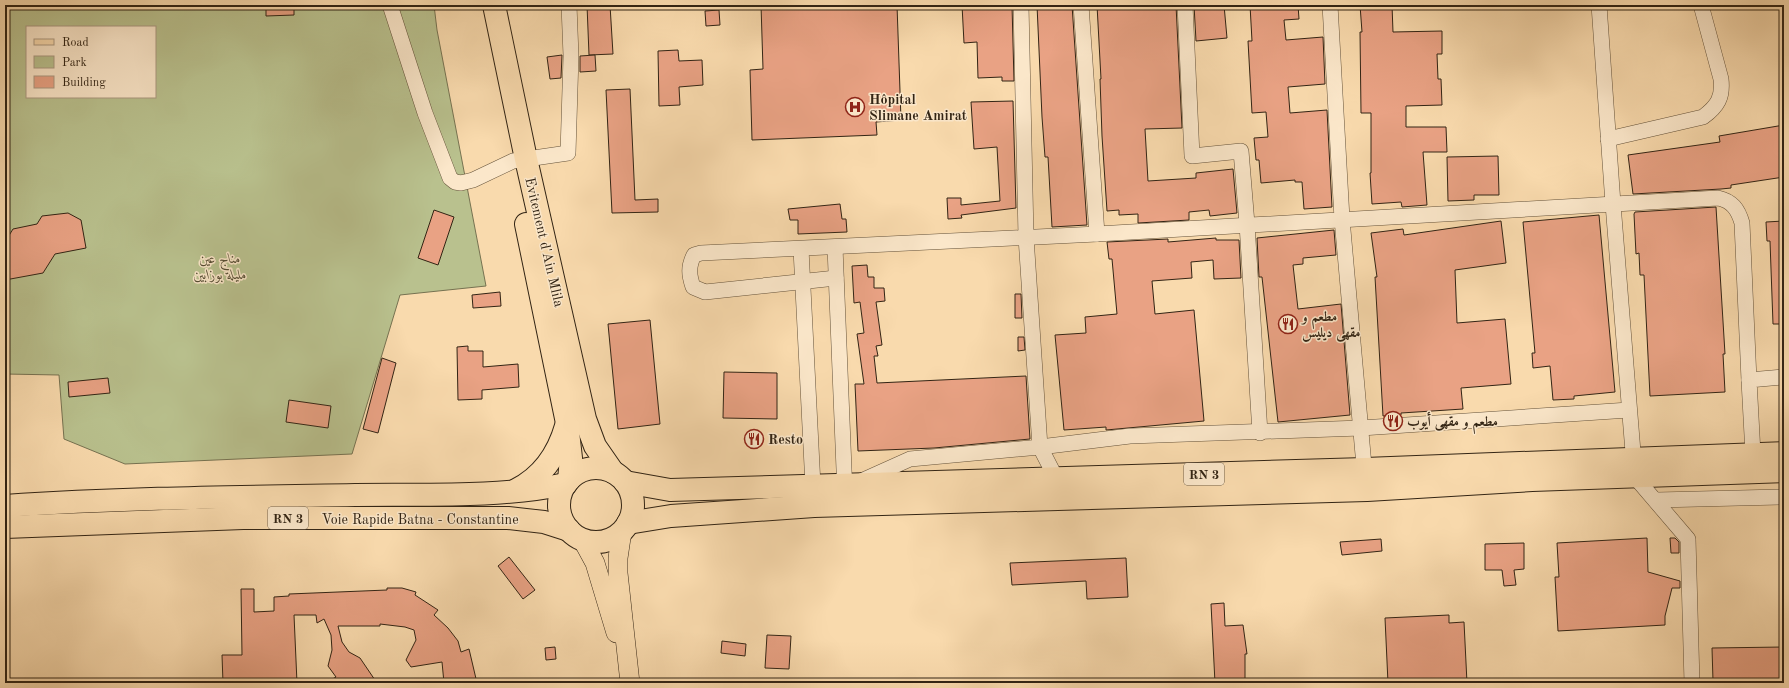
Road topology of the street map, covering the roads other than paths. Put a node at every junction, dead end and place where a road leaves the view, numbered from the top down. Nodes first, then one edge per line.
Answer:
1 (390, 5) edge
2 (480, 5) edge
3 (494, 5) edge
4 (569, 5) edge
5 (1021, 5) edge
6 (1081, 5) edge
7 (1185, 5) edge
8 (1330, 5) edge
9 (1599, 5) edge
10 (1701, 5) edge
11 (1608, 139) junction
12 (519, 160) junction
13 (1613, 204) junction
14 (1342, 219) junction
15 (1247, 224) junction
16 (1097, 234) junction
17 (1026, 237) junction
18 (835, 247) junction
19 (801, 249) junction
20 (836, 278) junction
21 (802, 282) junction
22 (1784, 377) edge
23 (1749, 380) junction
24 (1629, 410) junction
25 (566, 423) junction
26 (1361, 428) junction
27 (1260, 432) junction
28 (1040, 447) junction
29 (1784, 453) edge
30 (1753, 454) junction
31 (1634, 469) junction
32 (1784, 471) edge
33 (619, 477) junction
34 (1056, 478) junction
35 (1366, 480) junction
36 (568, 482) junction
37 (813, 486) junction
38 (848, 491) junction
39 (510, 492) junction
40 (1784, 497) edge
41 (1657, 500) junction
42 (5, 506) edge
43 (625, 527) junction
44 (5, 528) edge
45 (575, 534) junction
46 (630, 683) edge
47 (1692, 683) edge

1 - 12 street
2 - 12 highway, Evitement d'Ain Mlila
3 - 12 highway, Evitement d'Ain Mlila
4 - 12 street
5 - 17 street
6 - 16 street
7 - 15 street
8 - 14 street
9 - 11 street
10 - 11 street
11 - 13 street
12 - 25 highway, Evitement d'Ain Mlila
12 - 33 highway, Evitement d'Ain Mlila
13 - 14 street
13 - 23 street
13 - 24 street
14 - 15 street
14 - 26 street
15 - 16 street
15 - 27 street
16 - 17 street
17 - 18 street
17 - 28 street
18 - 19 street
18 - 20 street
19 - 21 street
19 - 21 street
20 - 21 street
20 - 38 street
21 - 37 street
22 - 23 street
23 - 30 street
24 - 26 street
24 - 31 street
25 - 36 highway, Evitement d'Ain Mlila
25 - 39 highway
26 - 27 street
26 - 35 street
27 - 28 street
28 - 34 street
28 - 38 street
29 - 30 highway, RN 3
30 - 31 highway, RN 3
31 - 32 highway, RN 3
31 - 35 highway, RN 3
31 - 41 street
33 - 36 highway
33 - 37 highway, RN 3
33 - 43 highway
34 - 35 highway, RN 3
34 - 38 highway, RN 3
35 - 38 highway, RN 3
36 - 39 highway, Voie Rapide Batna - Constantine / RN 3
36 - 45 highway
37 - 38 highway, RN 3
38 - 43 highway, RN 3
39 - 42 highway, Voie Rapide Batna - Constantine / RN 3
40 - 41 street
41 - 47 street
43 - 45 highway
43 - 46 main road
44 - 45 highway, Voie Rapide Batna - Constantine / RN 3
45 - 46 main road

